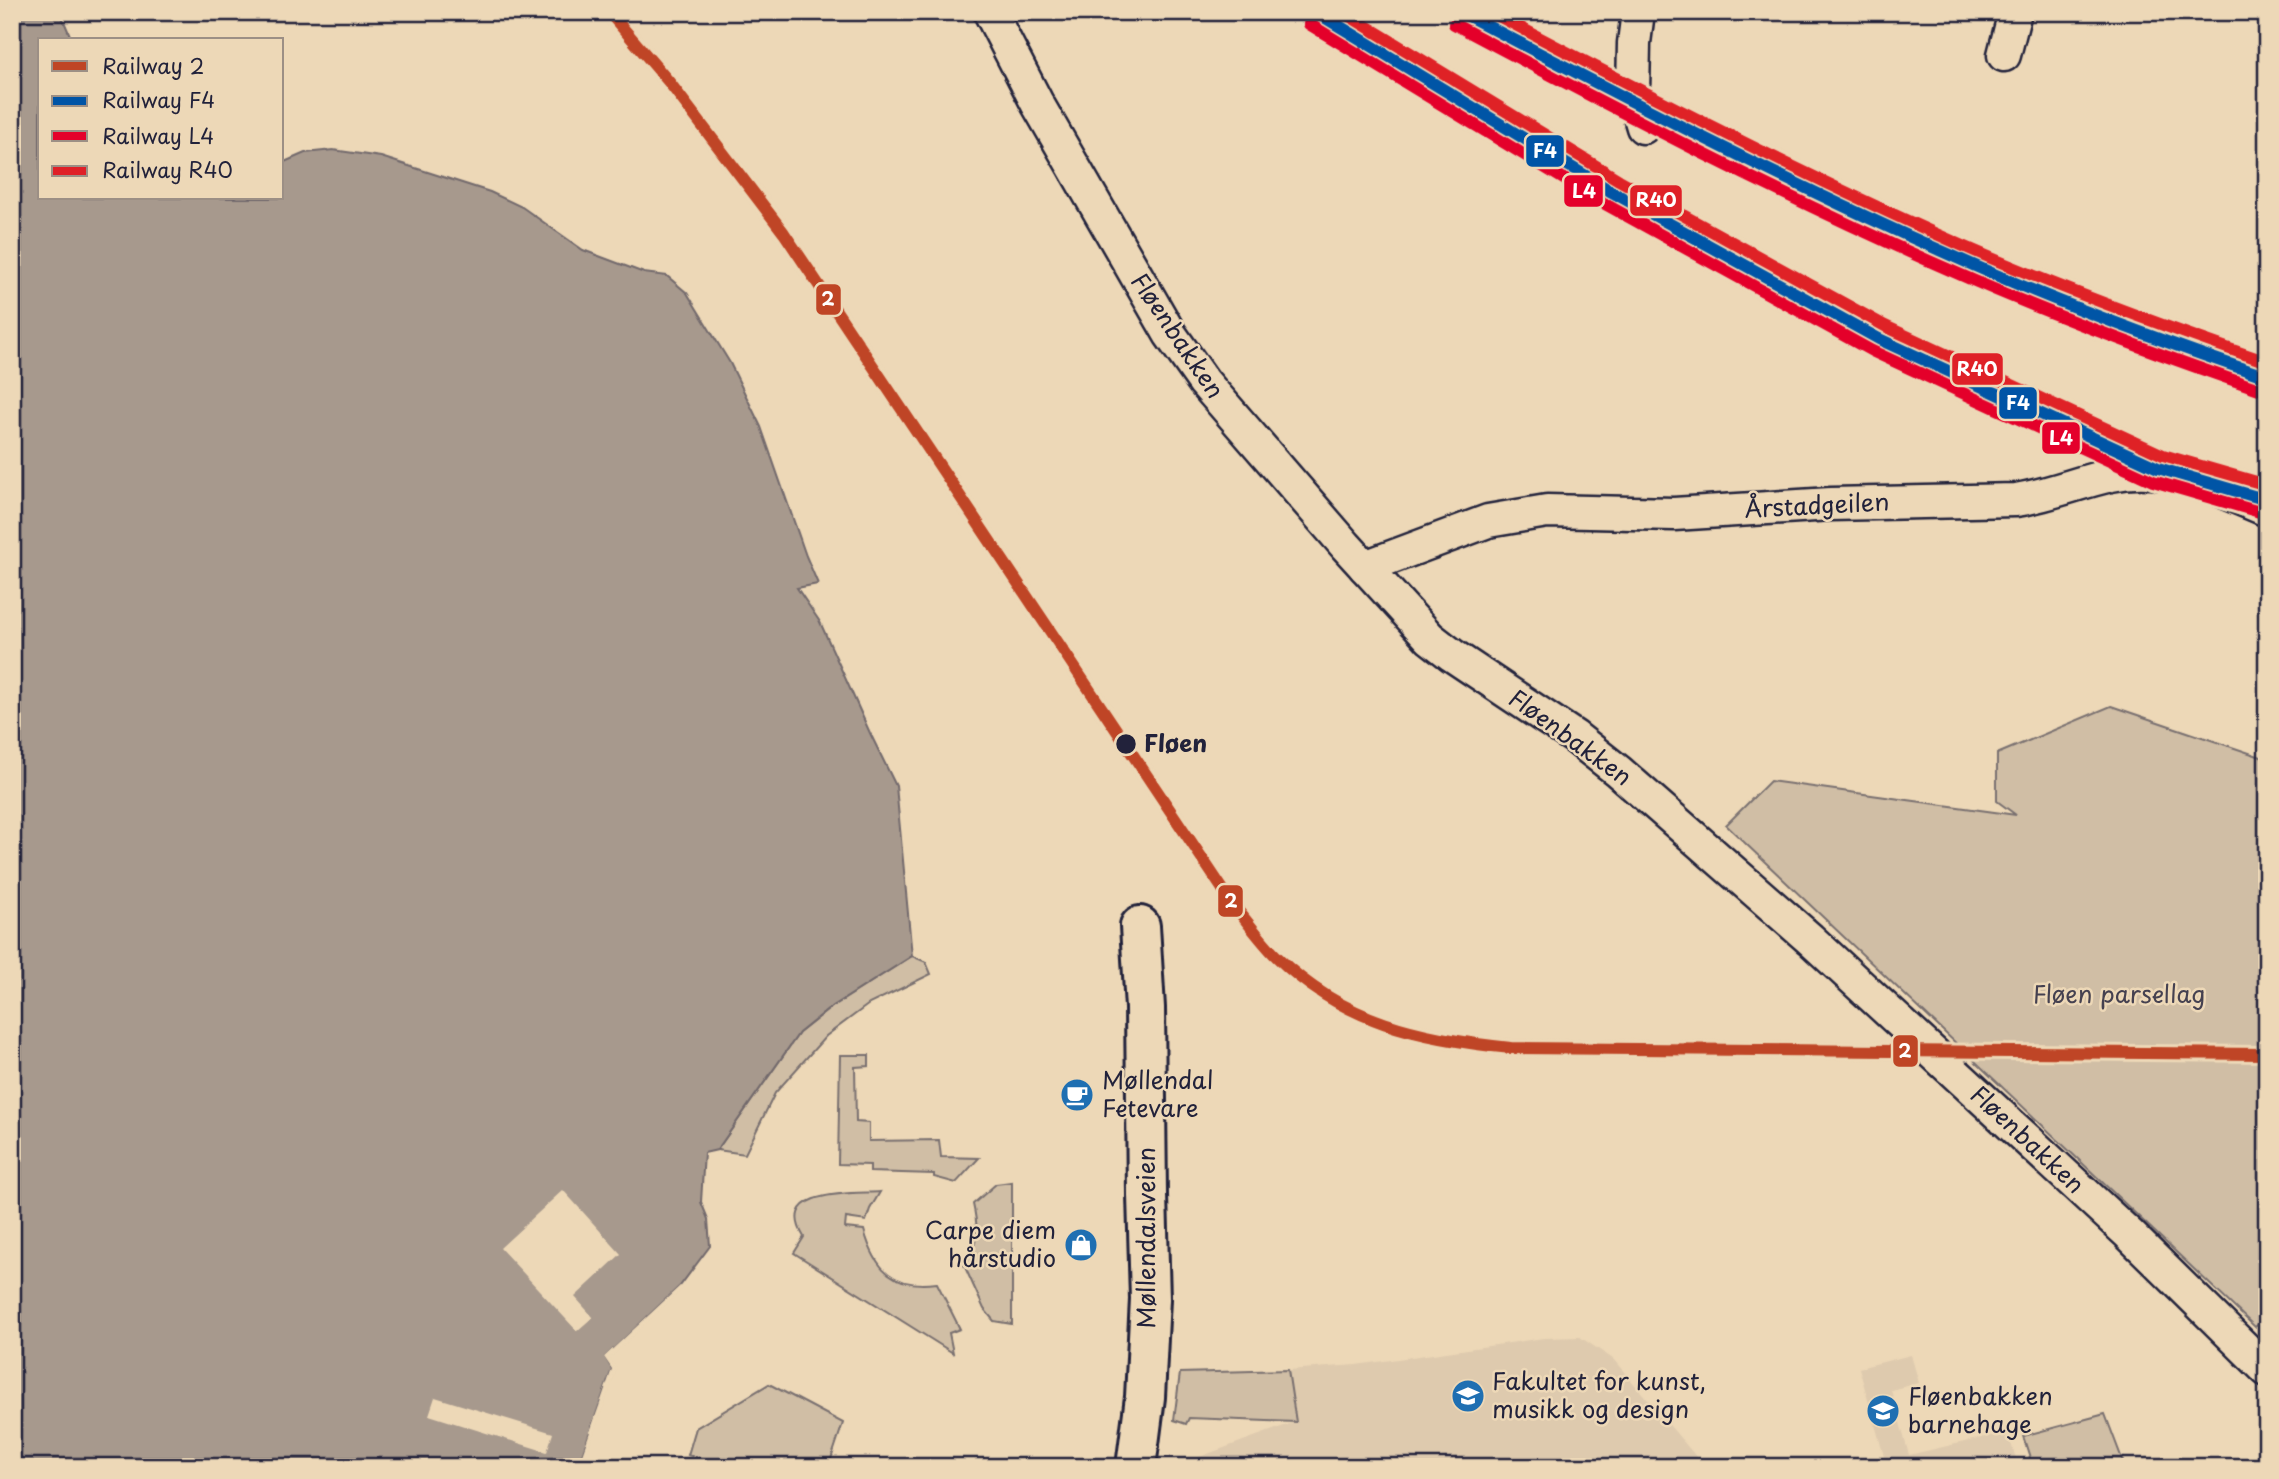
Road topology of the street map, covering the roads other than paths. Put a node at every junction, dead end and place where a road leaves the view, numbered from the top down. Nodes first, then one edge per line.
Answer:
1 (990, 12) edge
2 (1638, 12) edge
3 (2015, 12) edge
4 (2004, 55) dead end
5 (1643, 127) dead end
6 (2267, 510) edge
7 (1365, 567) junction
8 (1140, 926) dead end
9 (2267, 1370) edge
10 (1136, 1467) edge

1 - 7 street, Fløenbakken
2 - 5 street
3 - 4 street
6 - 7 street, Årstadgeilen
7 - 9 street, Fløenbakken
8 - 10 street, Møllendalsveien

